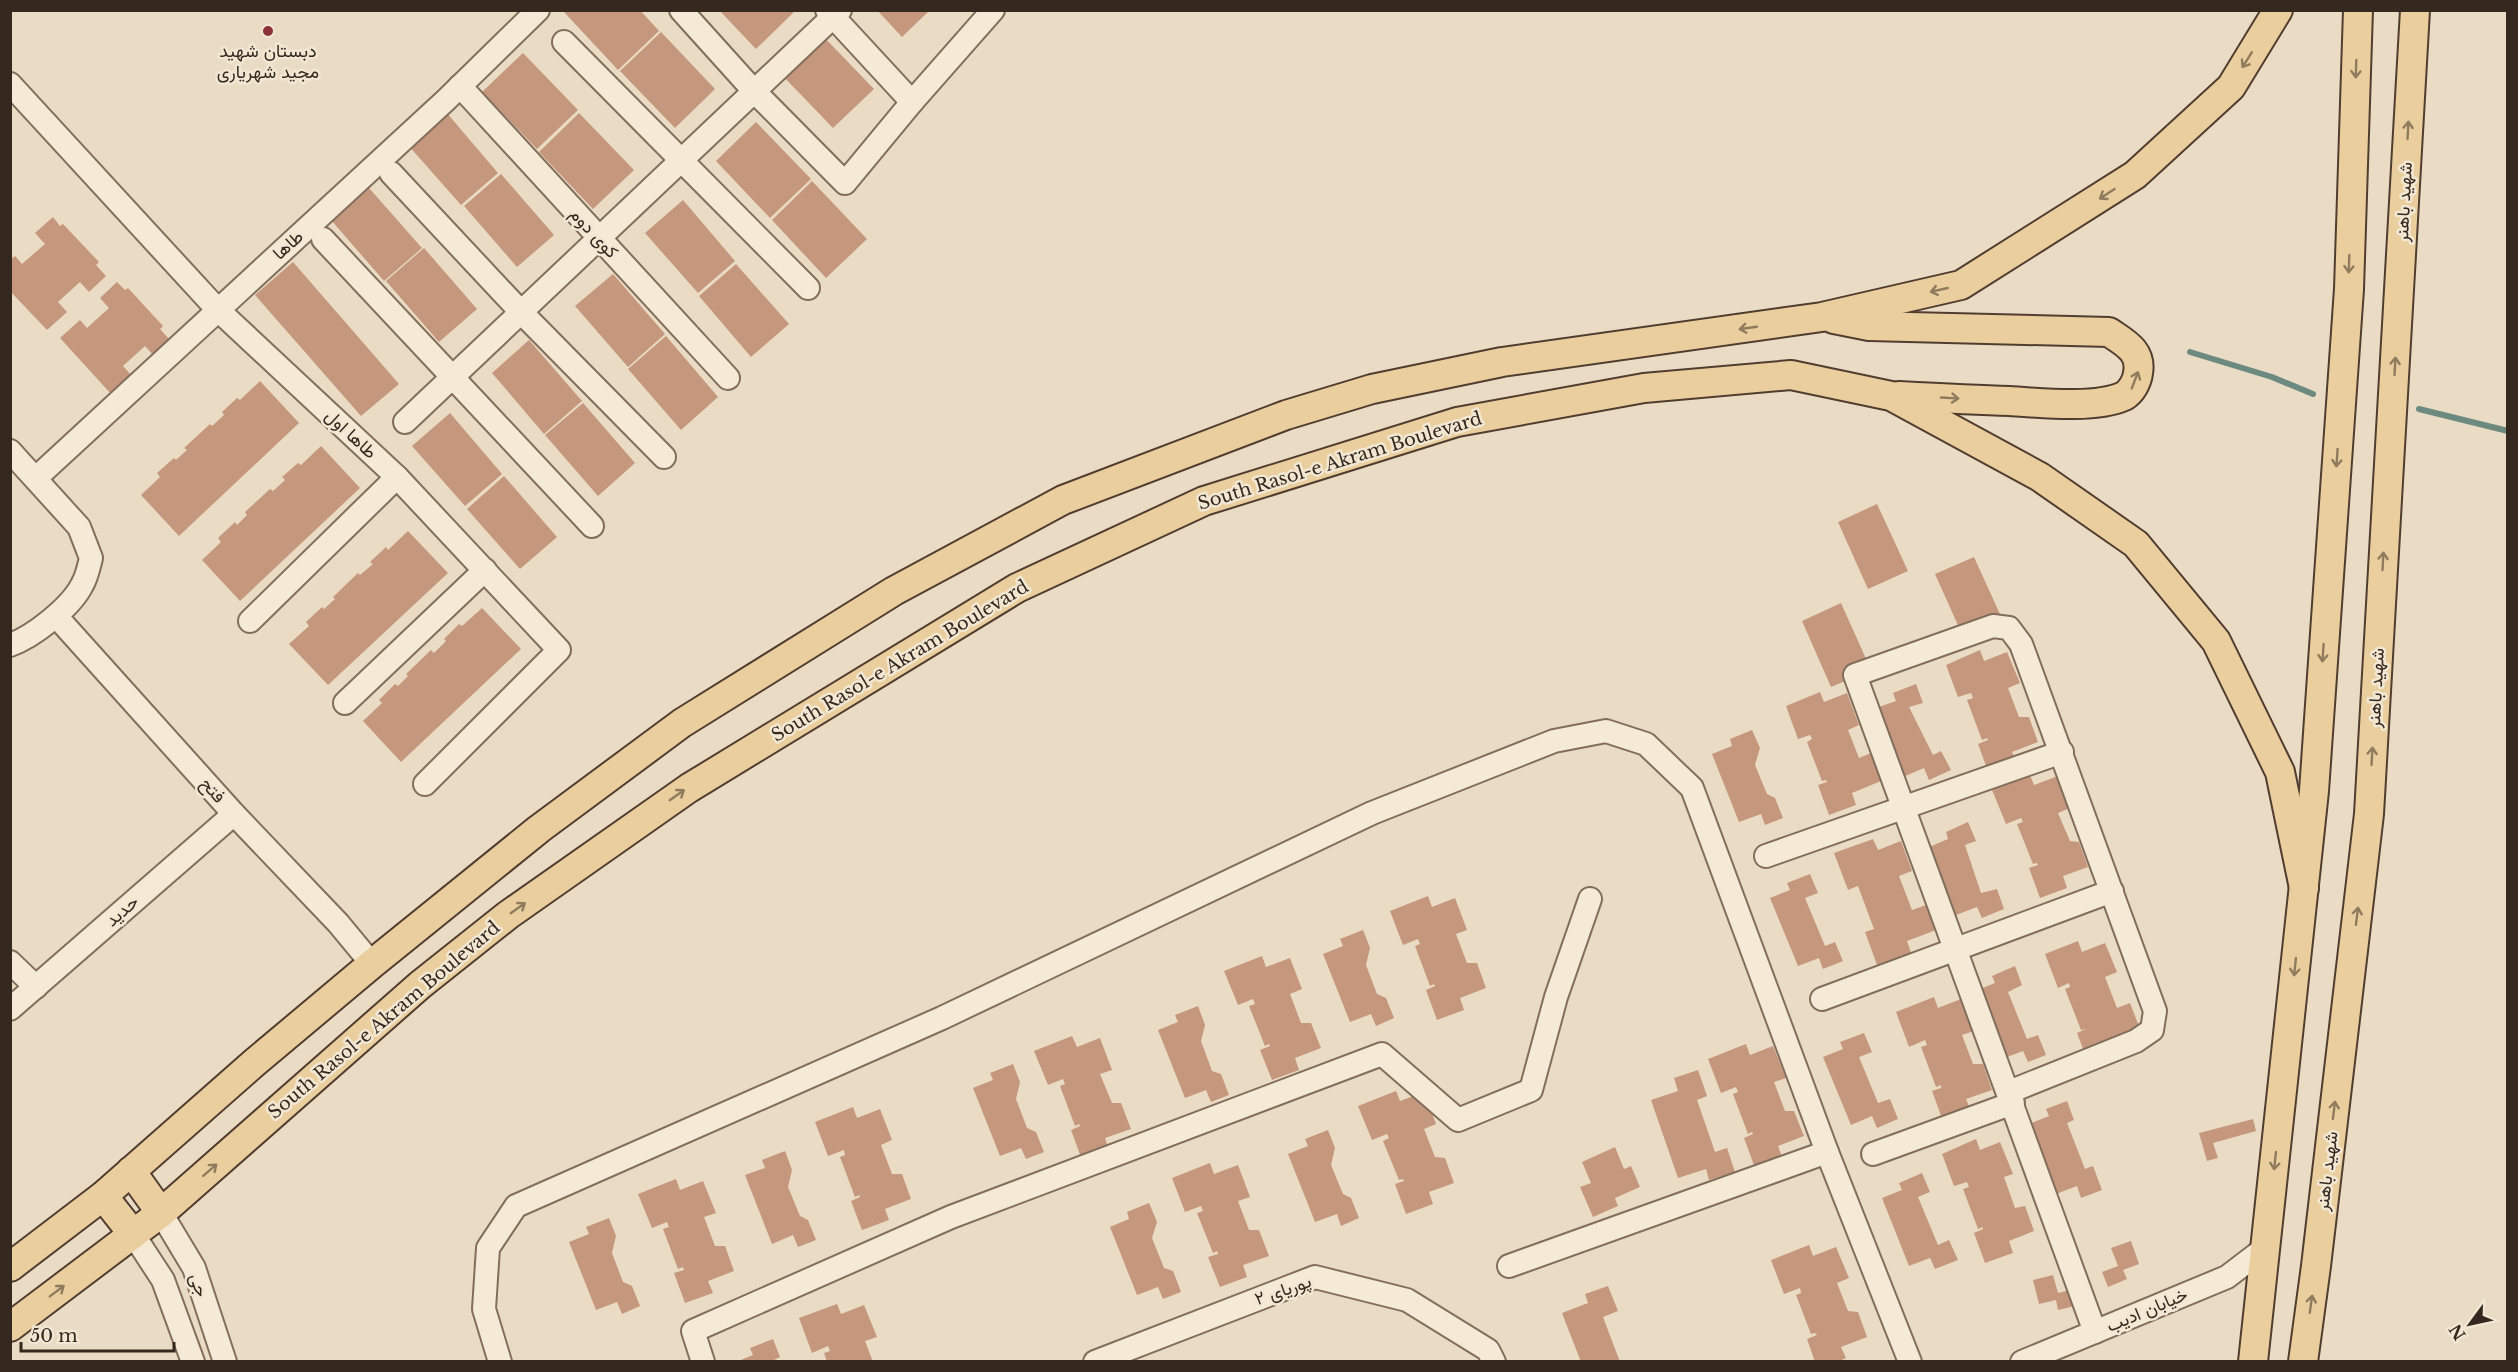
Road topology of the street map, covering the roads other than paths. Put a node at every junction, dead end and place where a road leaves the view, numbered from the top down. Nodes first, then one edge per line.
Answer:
1 (538, 10) edge
2 (681, 10) edge
3 (993, 10) edge
4 (2278, 10) edge
5 (2358, 10) edge
6 (2415, 10) edge
7 (833, 13) edge
8 (564, 42) dead end
9 (10, 84) edge
10 (460, 86) junction
11 (754, 91) junction
12 (912, 102) junction
13 (680, 162) junction
14 (391, 173) dead end
15 (599, 238) junction
16 (323, 239) dead end
17 (808, 288) dead end
18 (218, 309) junction
19 (521, 312) junction
20 (1822, 317) junction
21 (452, 377) junction
22 (728, 378) dead end
23 (1891, 396) junction
24 (405, 422) dead end
25 (10, 451) edge
26 (664, 457) dead end
27 (398, 477) junction
28 (36, 478) junction
29 (592, 526) dead end
30 (484, 570) junction
31 (56, 616) junction
32 (250, 621) dead end
33 (10, 645) edge
34 (345, 703) dead end
35 (2062, 752) junction
36 (425, 784) dead end
37 (1903, 809) junction
38 (234, 813) junction
39 (1766, 856) dead end
40 (2304, 888) junction
41 (2112, 891) junction
42 (1590, 899) dead end
43 (1955, 950) junction
44 (10, 962) edge
45 (372, 964) junction
46 (36, 987) junction
47 (1822, 999) dead end
48 (10, 1009) edge
49 (2011, 1098) junction
50 (1827, 1152) junction
51 (1873, 1154) dead end
52 (130, 1171) junction
53 (103, 1196) junction
54 (161, 1214) junction
55 (133, 1234) junction
56 (2265, 1248) junction
57 (1509, 1266) dead end
58 (10, 1267) edge
59 (194, 1268) junction
60 (163, 1280) junction
61 (10, 1327) edge
62 (2095, 1332) junction
63 (192, 1362) edge
64 (225, 1362) edge
65 (500, 1362) edge
66 (703, 1362) edge
67 (1095, 1362) edge
68 (1494, 1362) edge
69 (1910, 1362) edge
70 (2022, 1362) edge
71 (2253, 1362) edge
72 (2303, 1362) edge

1 - 10 street, طاها
2 - 11 street
3 - 12 street
4 -> 20 main road
5 -> 40 main road
72 -> 6 main road, شهید باهنر
7 - 11 street
7 - 12 street
8 - 13 street
9 - 18 street, طاها اول
10 - 15 street, کوی دوم
10 - 18 street, طاها
11 - 12 street
11 - 13 street
13 - 15 street
13 - 17 street
14 - 19 street
15 - 19 street
15 - 22 street, کوی دوم
16 - 21 street
18 - 27 street, طاها اول
18 - 28 street, طاها
19 - 21 street
19 - 26 street
23 -> 20 main road
20 -> 45 main road
21 - 24 street
21 - 29 street
23 - 40 main road, South Rasol-e Akram Boulevard
54 -> 23 main road, South Rasol-e Akram Boulevard
25 - 28 street
27 - 30 street, طاها اول
27 - 32 street
28 - 31 street
30 - 34 street
30 - 36 street, طاها اول
31 - 33 street
31 - 38 street, فتح
35 - 37 street
35 - 37 street
35 - 41 street
37 - 39 street
37 - 43 street
38 - 45 street, فتح
38 - 46 street, حدید
40 -> 56 main road
41 - 43 street
41 - 49 street
42 - 66 street
43 - 47 street
43 - 49 street
44 - 46 street
45 - 52 main road
46 - 48 street, حدید
49 - 51 street
49 - 62 street
50 - 57 street
50 - 65 street
50 - 69 street
52 - 53 main road
52 - 54 main road
53 - 55 main road
53 - 58 main road
54 - 55 main road, South Rasol-e Akram Boulevard
54 - 59 street, جی
55 - 60 street, جی
61 -> 55 main road, South Rasol-e Akram Boulevard
56 - 62 street, خیابان ادیب
56 - 71 main road
59 - 60 street
59 - 64 street, جی
60 - 63 street, جی
62 - 70 street, خیابان ادیب
67 - 68 street, پوریای ۲

